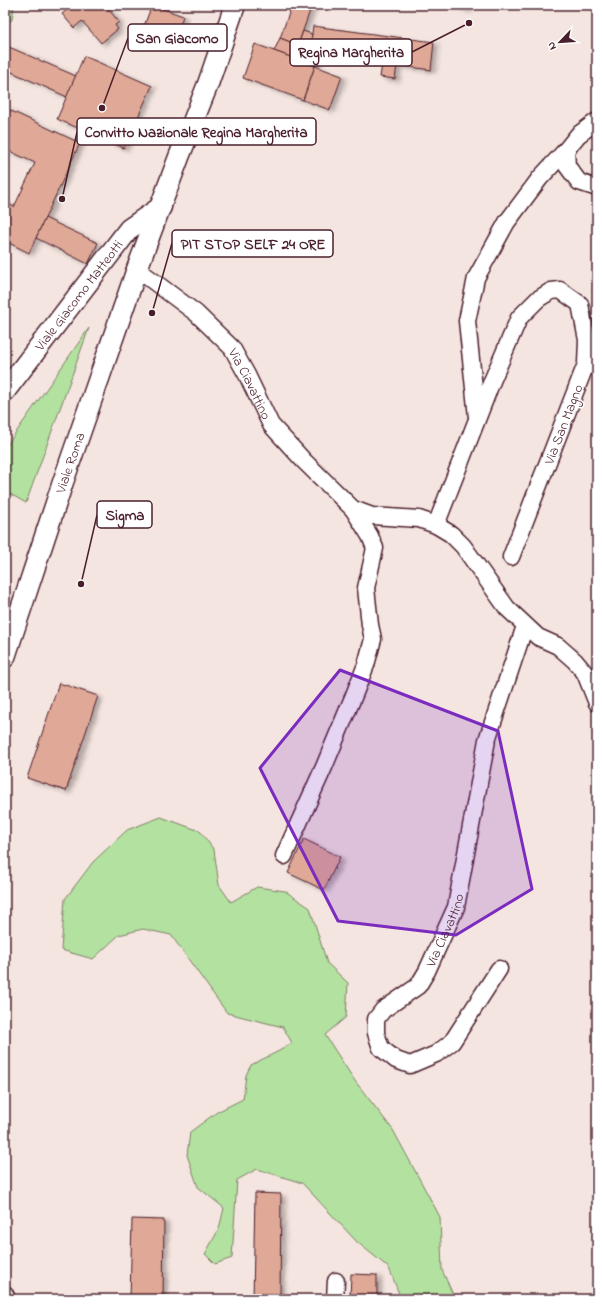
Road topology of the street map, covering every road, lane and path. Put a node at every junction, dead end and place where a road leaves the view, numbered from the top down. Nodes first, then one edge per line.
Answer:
1 (235, 5) edge
2 (597, 121) edge
3 (566, 150) junction
4 (597, 188) edge
5 (161, 207) junction
6 (137, 269) junction
7 (5, 391) edge
8 (477, 419) junction
9 (353, 509) junction
10 (436, 525) junction
11 (511, 557) dead end
12 (525, 626) junction
13 (5, 657) edge
14 (597, 703) edge
15 (284, 856) dead end
16 (499, 969) dead end
17 (336, 1281) dead end
18 (5, 1294) edge
19 (7, 1299) edge
20 (335, 1299) edge

1 - 5 street, Viale Roma
2 - 3 street, Via San Magno
3 - 4 street
3 - 8 street, Via San Magno
5 - 6 street, Viale Roma
5 - 7 street, Viale Giacomo Matteotti
6 - 9 street, Via Ciavattino
6 - 13 street, Viale Roma
8 - 10 street, Via San Magno
8 - 11 street, Via San Magno
9 - 10 street, Via Ciavattino
9 - 15 street, Via Ciavattino
10 - 12 street, Via Ciavattino
12 - 14 street, Via Ciavattino
12 - 16 street, Via Ciavattino
17 - 20 street
18 - 19 street

